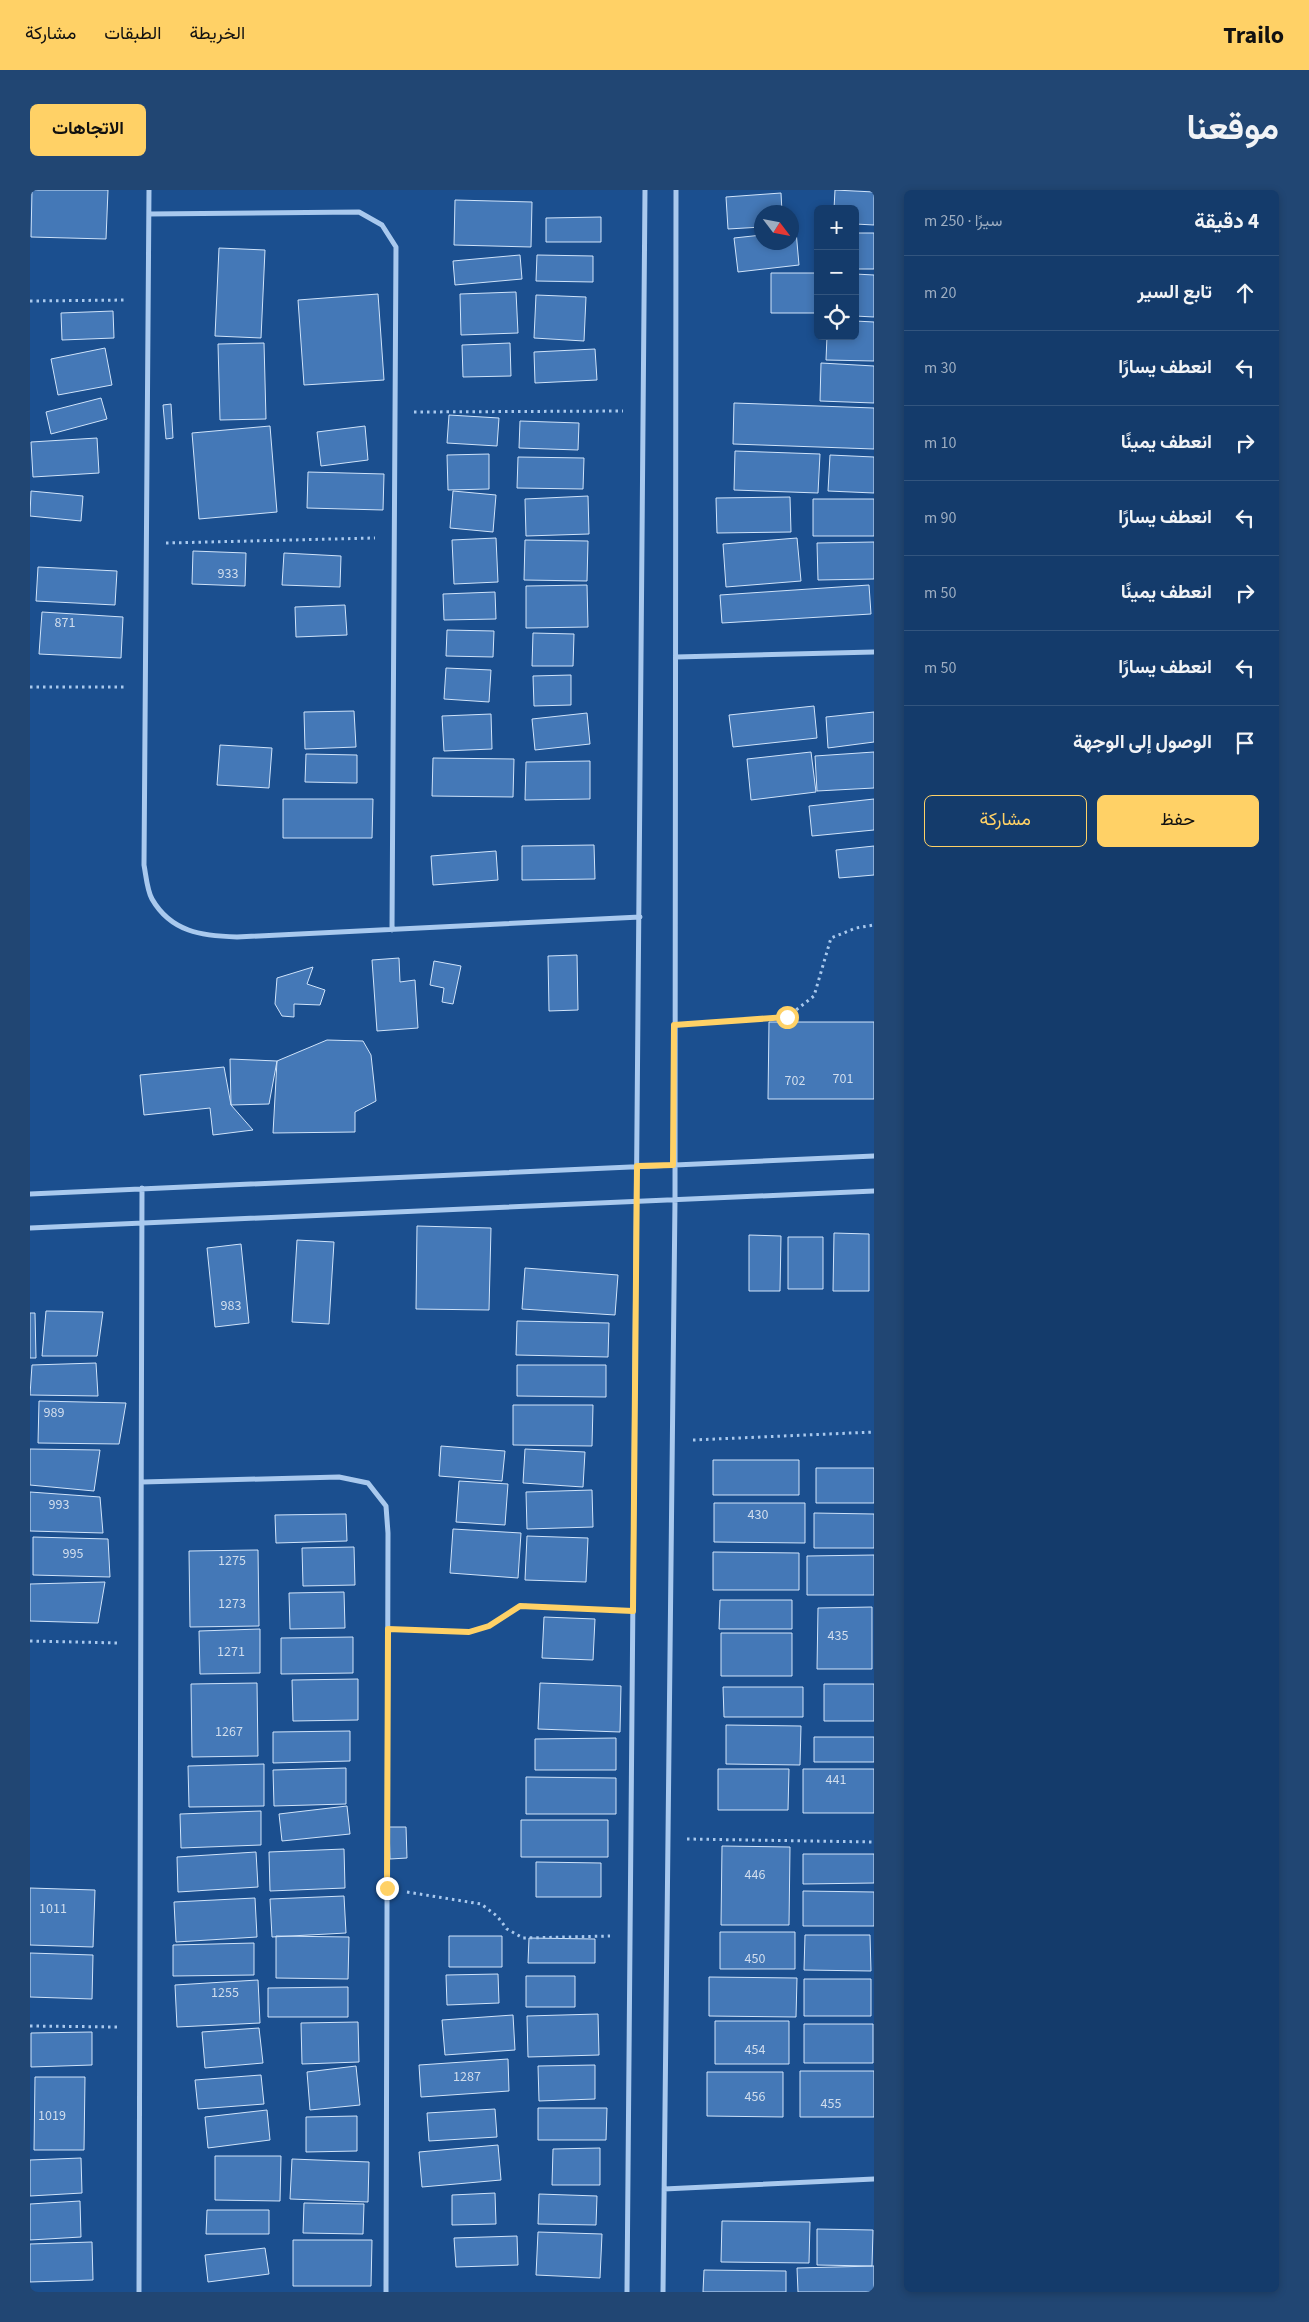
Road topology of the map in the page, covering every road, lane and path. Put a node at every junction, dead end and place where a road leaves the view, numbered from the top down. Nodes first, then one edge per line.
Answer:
1 (149, 190) edge
2 (645, 190) edge
3 (676, 190) edge
4 (149, 214) junction
5 (148, 299) junction
6 (30, 301) edge
7 (644, 411) junction
8 (396, 412) junction
9 (395, 537) junction
10 (146, 543) junction
11 (874, 652) edge
12 (676, 657) junction
13 (145, 687) junction
14 (30, 688) edge
15 (640, 917) junction
16 (874, 925) edge
17 (392, 930) junction
18 (674, 1025) junction
19 (874, 1156) edge
20 (673, 1165) junction
21 (637, 1166) junction
22 (142, 1188) junction
23 (874, 1191) edge
24 (30, 1194) edge
25 (675, 1200) junction
26 (637, 1202) junction
27 (141, 1223) junction
28 (30, 1228) edge
29 (874, 1432) edge
30 (672, 1441) junction
31 (142, 1482) junction
32 (633, 1611) junction
33 (388, 1629) junction
34 (30, 1641) edge
35 (141, 1644) junction
36 (668, 1839) junction
37 (874, 1842) edge
38 (387, 1888) junction
39 (630, 1935) junction
40 (30, 2026) edge
41 (140, 2028) junction
42 (874, 2179) edge
43 (664, 2189) junction
44 (139, 2292) edge
45 (386, 2292) edge
46 (627, 2292) edge
47 (663, 2292) edge

1 - 4 street
2 - 7 street
3 - 12 street
4 - 5 street
4 - 8 street
5 - 6 path
5 - 10 street
7 - 8 path
7 - 15 street
8 - 9 street
9 - 10 path
9 - 17 street
10 - 13 street
11 - 12 street
12 - 18 street
13 - 14 path
13 - 17 street
15 - 17 street
15 - 21 street
16 - 18 path
18 - 20 street
19 - 20 street
20 - 21 street
20 - 25 street
21 - 22 street
21 - 26 street
22 - 24 street
22 - 27 street
23 - 25 street
25 - 26 street
25 - 30 street
26 - 27 street
26 - 32 street
27 - 28 street
27 - 31 street
29 - 30 path
30 - 36 street
31 - 33 street
31 - 35 street
32 - 33 path
32 - 39 street
33 - 38 street
34 - 35 path
35 - 41 street
36 - 37 path
36 - 43 street
38 - 39 path
38 - 45 street
39 - 46 street
40 - 41 path
41 - 44 street
42 - 43 street
43 - 47 street

